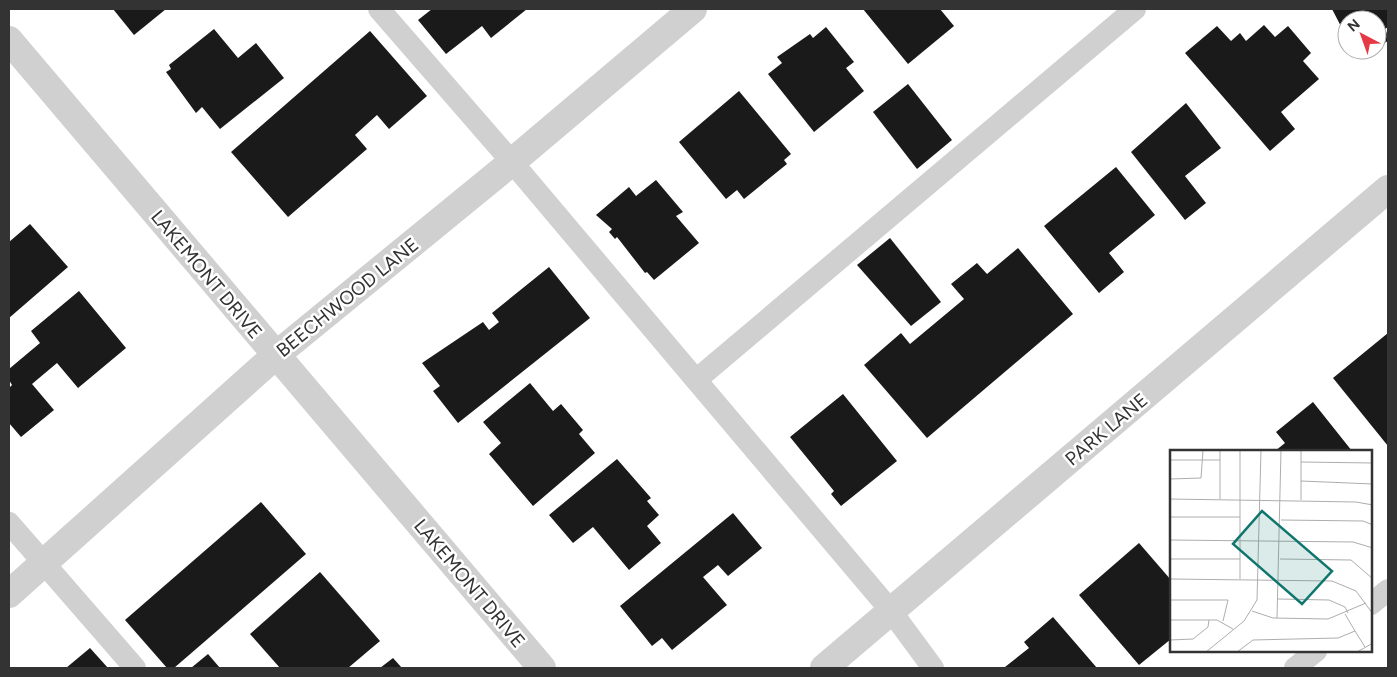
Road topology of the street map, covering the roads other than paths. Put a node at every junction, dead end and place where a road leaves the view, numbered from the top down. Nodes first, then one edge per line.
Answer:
1 (379, 9) edge
2 (693, 9) edge
3 (1134, 9) edge
4 (9, 40) edge
5 (512, 162) junction
6 (1388, 189) edge
7 (276, 355) junction
8 (696, 380) junction
9 (9, 523) edge
10 (44, 563) junction
11 (1388, 590) edge
12 (9, 594) edge
13 (1372, 603) edge
14 (892, 611) junction
15 (1315, 652) edge
16 (135, 668) edge
17 (542, 668) edge
18 (824, 668) edge
19 (933, 668) edge
20 (1295, 668) edge

1 - 5 lane
2 - 5 street, BEECHWOOD LANE
3 - 8 lane
4 - 7 street, LAKEMONT DRIVE
5 - 7 street, BEECHWOOD LANE
5 - 8 lane
6 - 14 street, PARK LANE
7 - 10 street, BEECHWOOD LANE
7 - 17 street, LAKEMONT DRIVE
8 - 14 lane
9 - 10 lane
10 - 12 street, BEECHWOOD LANE
10 - 16 lane
11 - 13 lane
14 - 18 street, PARK LANE
14 - 19 lane
15 - 20 lane

